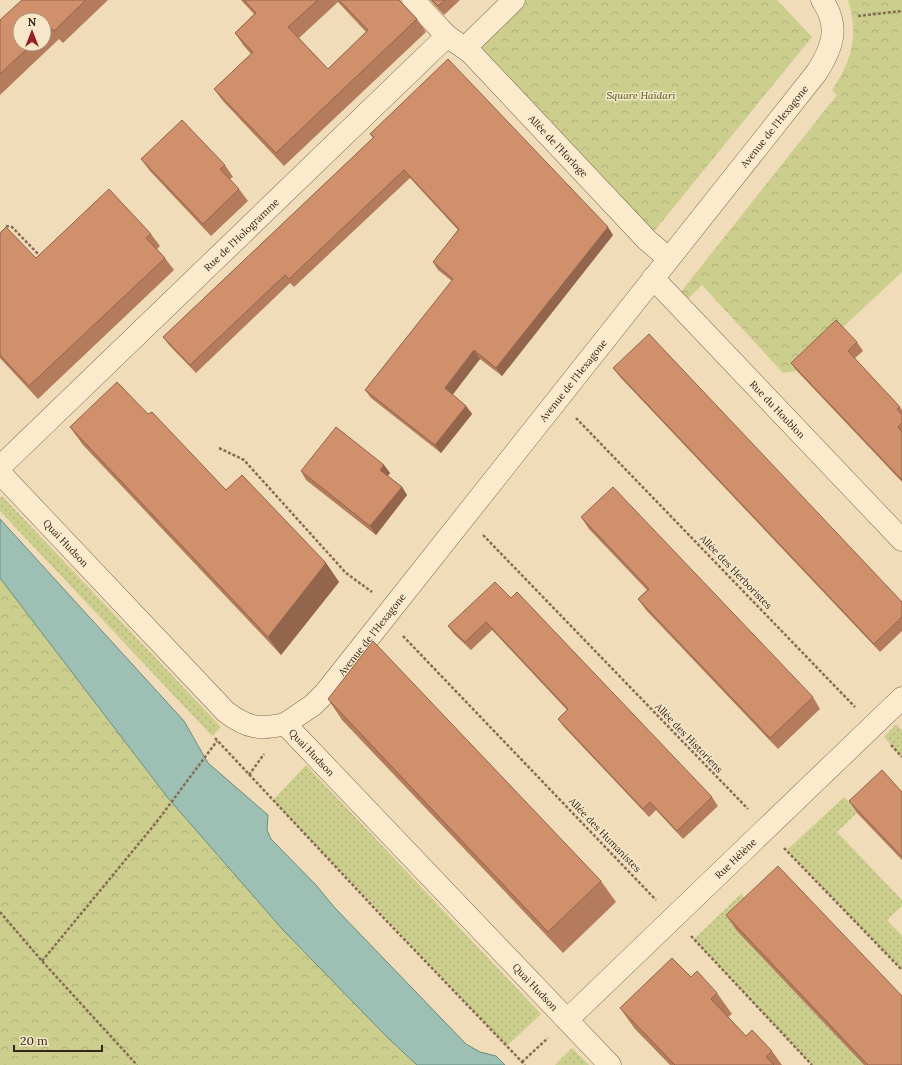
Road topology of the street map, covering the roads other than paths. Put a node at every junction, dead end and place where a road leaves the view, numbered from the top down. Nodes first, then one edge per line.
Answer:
1 (413, 0) edge
2 (514, 0) edge
3 (826, 9) edge
4 (447, 36) junction
5 (465, 48) junction
6 (668, 258) junction
7 (653, 278) junction
8 (0, 466) edge
9 (0, 473) edge
10 (902, 540) edge
11 (902, 698) edge
12 (285, 724) junction
13 (568, 1019) junction
14 (610, 1065) edge

1 - 4 street
2 - 5 street
3 - 6 street, Avenue de l'Hexagone
4 - 5 street, Allée de l'Horloge
4 - 8 street, Rue de l'Hologramme
5 - 6 street, Allée de l'Horloge
6 - 7 street, Avenue de l'Hexagone
7 - 10 street, Rue du Houblon
7 - 12 street, Avenue de l'Hexagone
9 - 12 street, Quai Hudson
11 - 13 street, Rue Hélène
12 - 13 street, Quai Hudson
13 - 14 street, Quai Hudson

